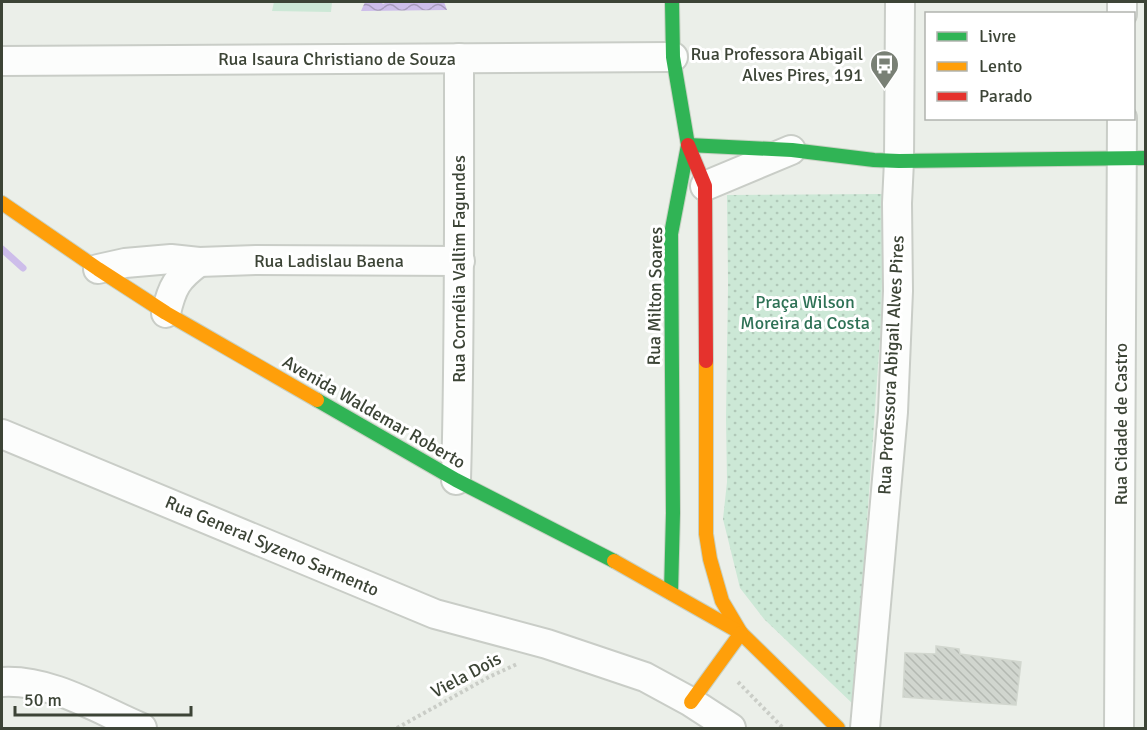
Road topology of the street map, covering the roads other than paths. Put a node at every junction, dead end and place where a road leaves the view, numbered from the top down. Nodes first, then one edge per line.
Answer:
1 (672, 2) edge
2 (900, 2) edge
3 (673, 57) junction
4 (459, 58) junction
5 (2, 61) edge
6 (1123, 120) edge
7 (687, 145) junction
8 (792, 150) junction
9 (1134, 158) edge
10 (899, 161) junction
11 (705, 186) junction
12 (2, 203) edge
13 (460, 261) junction
14 (199, 262) junction
15 (98, 269) junction
16 (166, 313) junction
17 (2, 434) edge
18 (456, 480) junction
19 (671, 593) junction
20 (741, 633) junction
21 (2, 682) edge
22 (691, 702) junction
23 (107, 720) edge
24 (142, 729) edge
25 (731, 729) edge
26 (838, 729) edge
27 (866, 729) edge
28 (1119, 729) edge

1 - 3 street, Rua Milton Soares
2 - 10 street, Rua Professora Abigail Alves Pires
3 - 4 street, Rua Isaura Christiano de Souza
3 - 7 street, Rua Milton Soares
4 - 5 street, Rua Isaura Christiano de Souza
4 - 13 street, Rua Cornélia Vallim Fagundes
6 - 9 street, Rua Cidade de Castro
7 - 8 street
7 - 11 street
7 - 19 street, Rua Milton Soares
8 - 10 street
8 - 11 street
9 - 10 street
9 - 28 street, Rua Cidade de Castro
10 - 27 street, Rua Professora Abigail Alves Pires
11 - 20 street, Avenida Waldemar Roberto
12 - 15 street, Avenida Waldemar Roberto
13 - 14 street, Rua Ladislau Baena
13 - 18 street, Rua Cornélia Vallim Fagundes
14 - 15 street, Rua Ladislau Baena
14 - 16 street
15 - 16 street, Avenida Waldemar Roberto
16 - 18 street, Avenida Waldemar Roberto
17 - 22 street, Rua General Syzeno Sarmento
18 - 19 street, Avenida Waldemar Roberto
19 - 20 street, Avenida Waldemar Roberto
20 - 22 street
20 - 26 street, Avenida Waldemar Roberto
21 - 23 street
22 - 25 street, Rua General Syzeno Sarmento
23 - 24 street

